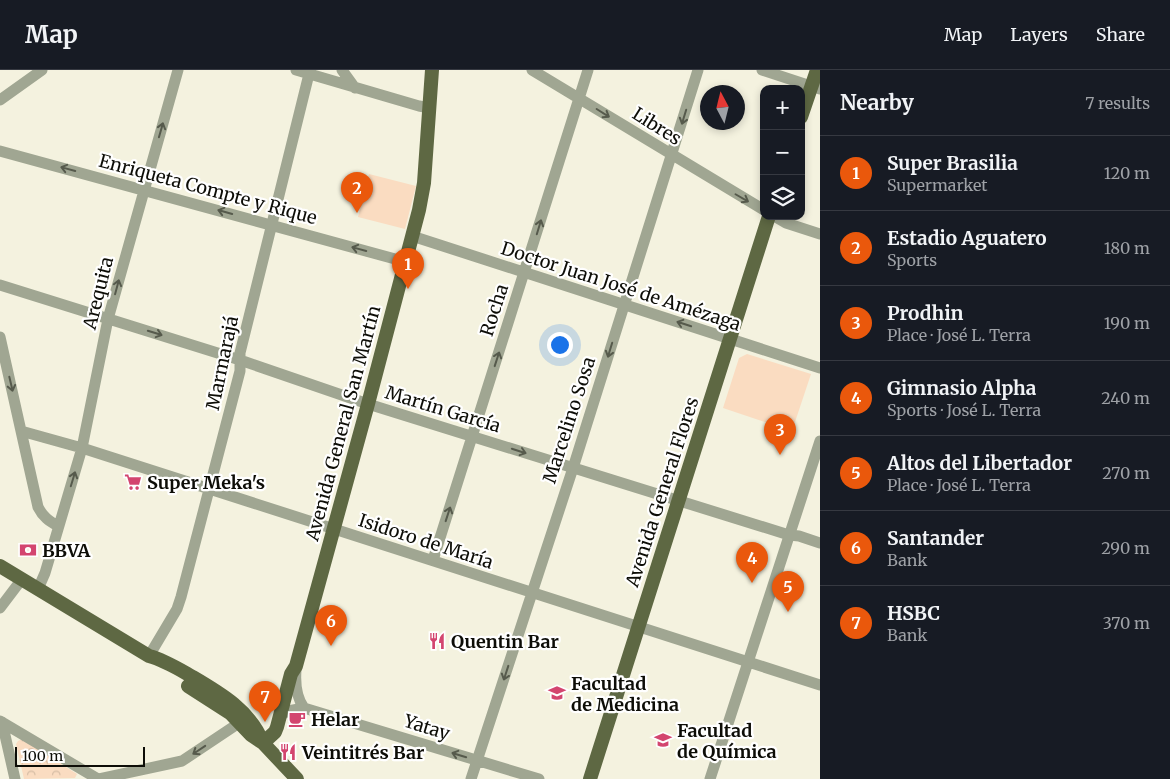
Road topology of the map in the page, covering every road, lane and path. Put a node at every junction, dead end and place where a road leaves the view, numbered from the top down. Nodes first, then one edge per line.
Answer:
1 (42, 70) edge
2 (178, 70) edge
3 (296, 70) edge
4 (342, 70) edge
5 (432, 70) edge
6 (532, 70) edge
7 (588, 70) edge
8 (698, 70) edge
9 (762, 70) edge
10 (817, 70) edge
11 (310, 72) edge
12 (816, 87) edge
13 (355, 88) junction
14 (580, 98) junction
15 (0, 100) edge
16 (430, 108) junction
17 (805, 109) edge
18 (0, 151) edge
19 (672, 156) junction
20 (144, 190) junction
21 (760, 208) edge
22 (768, 220) edge
23 (781, 220) edge
24 (272, 225) junction
25 (820, 234) edge
26 (412, 236) junction
27 (406, 262) junction
28 (524, 274) junction
29 (0, 285) edge
30 (624, 304) junction
31 (108, 319) junction
32 (0, 337) edge
33 (730, 339) junction
34 (240, 360) junction
35 (820, 368) edge
36 (368, 404) junction
37 (21, 431) junction
38 (473, 436) junction
39 (820, 441) edge
40 (82, 448) junction
41 (573, 468) junction
42 (209, 489) junction
43 (679, 501) junction
44 (58, 526) junction
45 (334, 530) junction
46 (789, 535) junction
47 (820, 543) edge
48 (433, 560) junction
49 (0, 566) edge
50 (22, 579) junction
51 (38, 589) junction
52 (532, 593) junction
53 (0, 608) edge
54 (639, 626) junction
55 (149, 656) junction
56 (749, 662) junction
57 (296, 666) junction
58 (820, 685) edge
59 (301, 704) junction
60 (281, 715) junction
61 (1, 721) edge
62 (240, 723) junction
63 (263, 742) junction
64 (477, 760) junction
65 (154, 773) edge
66 (15, 779) edge
67 (98, 779) edge
68 (297, 779) edge
69 (471, 779) edge
70 (539, 779) edge
71 (590, 779) edge
72 (710, 779) edge

1 - 15 street
20 -> 2 street, Arequita
3 - 11 street
4 - 13 street
5 - 16 main road, Avenida General San Martín
6 - 14 street, Libres
7 - 14 street, Rocha
8 -> 19 street, Marcelino Sosa
9 - 12 street
10 - 12 main road
11 - 13 street
11 - 24 street, Marmarajá
12 - 17 main road
13 - 16 street
14 -> 19 street, Libres
28 -> 14 street, Rocha
16 - 26 main road, Avenida General San Martín
20 -> 18 street, Enriqueta Compte y Rique
19 -> 21 street, Libres
19 - 30 street, Marcelino Sosa
24 -> 20 street, Enriqueta Compte y Rique
31 -> 20 street, Arequita
22 - 33 main road, Avenida General Flores
23 - 25 street
27 -> 24 street, Enriqueta Compte y Rique
24 - 34 street, Marmarajá
26 - 27 main road, Avenida General San Martín
26 - 28 street, Doctor Juan José de Amézaga
27 - 36 main road, Avenida General San Martín
28 - 30 street, Doctor Juan José de Amézaga
38 -> 28 street, Rocha
29 - 31 street, Martín García
33 -> 30 street, Doctor Juan José de Amézaga
30 -> 41 street, Marcelino Sosa
31 -> 34 street, Martín García
31 - 40 street, Arequita
32 -> 37 street
33 - 35 street, Doctor Juan José de Amézaga
33 - 43 main road, Avenida General Flores
34 - 36 street, Martín García
34 - 42 street, Marmarajá
36 - 38 street, Martín García
36 - 45 main road, Avenida General San Martín
37 - 40 street, Isidoro de María
37 - 44 street
38 -> 41 street, Martín García
48 -> 38 street, Rocha
39 - 46 street
40 - 42 street, Isidoro de María
44 -> 40 street, Arequita
41 - 43 street, Martín García
41 - 52 street, Marcelino Sosa
42 - 45 street, Isidoro de María
42 - 55 street, Marmarajá
43 - 46 street, Martín García
43 - 54 main road, Avenida General Flores
44 - 51 street, Arequita
45 - 48 street, Isidoro de María
45 - 57 main road, Avenida General San Martín
46 - 47 street, Martín García
46 - 56 street
48 - 52 street, Isidoro de María
49 - 50 main road
50 - 51 main road
50 - 53 street
51 - 55 main road
52 - 54 street, Isidoro de María
52 -> 64 street, Marcelino Sosa
54 - 56 street, Isidoro de María
54 - 71 main road, Avenida General Flores
55 - 62 main road
55 - 63 main road
56 - 58 street, Isidoro de María
56 - 72 street
57 - 59 street, Avenida General San Martín
57 - 60 main road, Avenida General San Martín
59 - 60 street
64 -> 59 street, Yatay
60 - 63 main road, Avenida General San Martín
61 - 66 street
61 - 67 street
62 - 63 main road
62 -> 65 street
63 - 68 main road
64 - 69 street, Marcelino Sosa
64 - 70 street, Yatay
65 - 67 street

